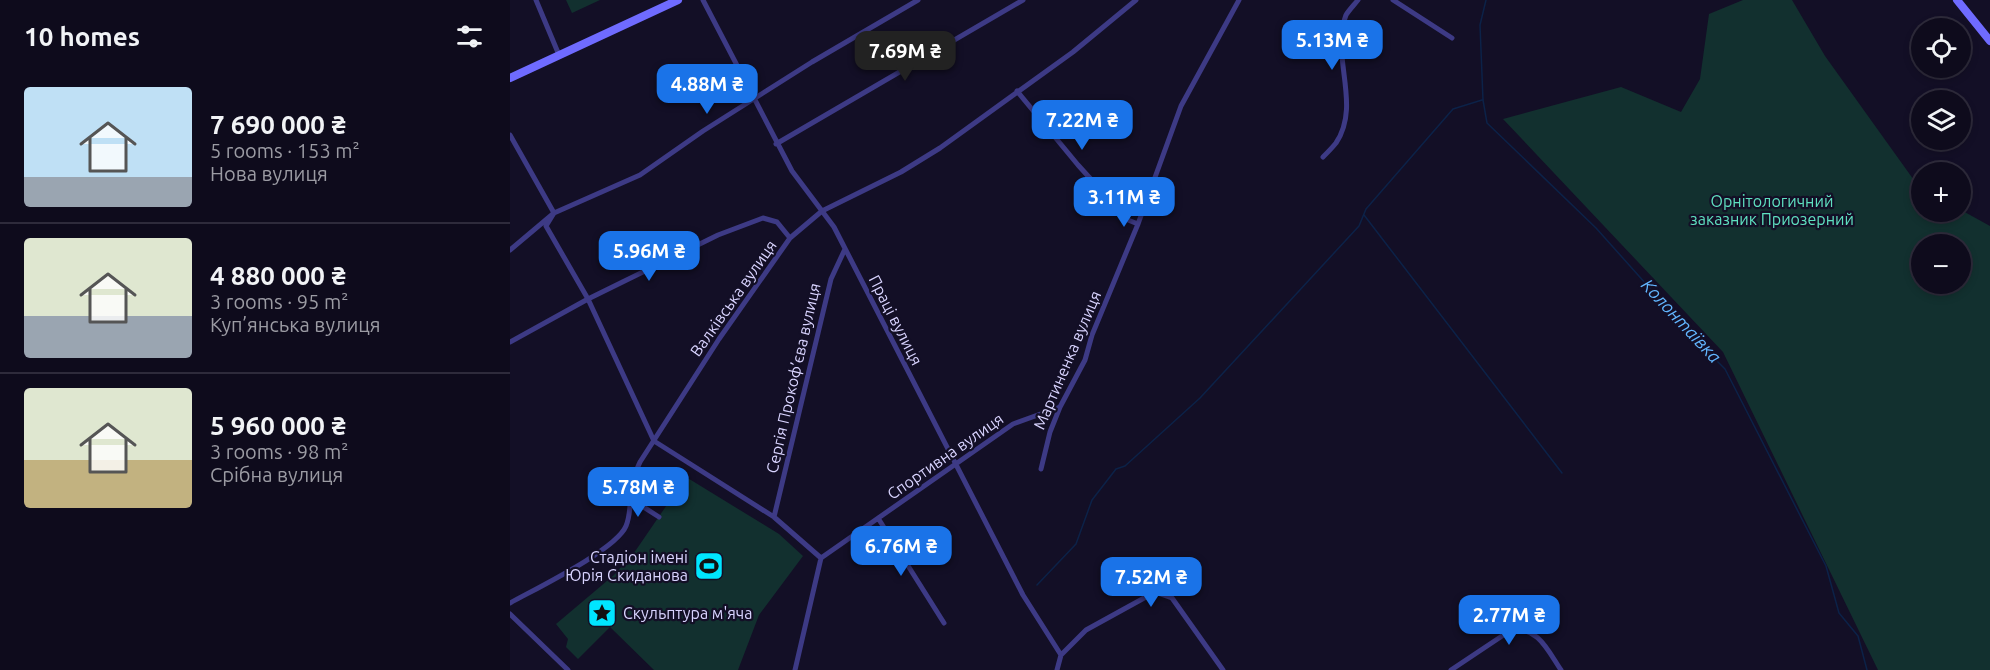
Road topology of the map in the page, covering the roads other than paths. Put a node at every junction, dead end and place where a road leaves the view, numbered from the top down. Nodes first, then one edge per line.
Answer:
1 (536, 0) edge
2 (678, 0) edge
3 (703, 0) edge
4 (918, 0) edge
5 (1023, 0) edge
6 (1136, 0) edge
7 (1239, 0) edge
8 (1358, 0) edge
9 (1393, 0) edge
10 (1957, 0) edge
11 (1452, 38) dead end
12 (1990, 40) edge
13 (559, 55) junction
14 (510, 78) edge
15 (1017, 91) junction
16 (755, 100) junction
17 (510, 135) edge
18 (776, 144) junction
19 (1323, 157) dead end
20 (822, 211) junction
21 (554, 213) junction
22 (1138, 224) junction
23 (790, 238) junction
24 (845, 249) junction
25 (510, 250) edge
26 (588, 299) junction
27 (510, 342) edge
28 (1060, 407) junction
29 (654, 441) junction
30 (956, 463) junction
31 (1041, 469) dead end
32 (630, 499) junction
33 (659, 517) dead end
34 (774, 517) junction
35 (878, 518) junction
36 (821, 558) junction
37 (510, 603) edge
38 (510, 614) edge
39 (944, 623) dead end
40 (1061, 655) junction
41 (568, 670) edge
42 (795, 670) edge
43 (1057, 670) edge
44 (1223, 670) edge
45 (1451, 670) edge
46 (1561, 670) edge

1 - 13 street
2 - 13 main road
3 - 16 street, Праці вулиця
4 - 16 street
5 - 18 street
6 - 15 street, Валківська вулиця
7 - 22 street, Мартиненка вулиця
8 - 19 street
9 - 11 street
10 - 12 main road
13 - 14 main road
15 - 20 street, Валківська вулиця
15 - 22 street
16 - 18 street, Праці вулиця
16 - 21 street
17 - 21 street
18 - 20 street, Праці вулиця
20 - 23 street, Валківська вулиця
20 - 24 street, Праці вулиця
21 - 25 street
21 - 26 street
22 - 28 street, Мартиненка вулиця
23 - 26 street
23 - 29 street, Валківська вулиця
24 - 30 street, Праці вулиця
24 - 34 street, Сергія Прокоф’єва вулиця
26 - 27 street
26 - 29 street
28 - 30 street, Спортивна вулиця
28 - 31 street, Мартиненка вулиця
29 - 32 street, Валківська вулиця
29 - 34 street
30 - 35 street, Спортивна вулиця
30 - 40 street, Праці вулиця
32 - 33 street
32 - 37 street, Валківська вулиця
34 - 36 street
35 - 36 street, Спортивна вулиця
35 - 39 street
36 - 42 street
38 - 41 street
40 - 43 street
40 - 44 street
45 - 46 street

